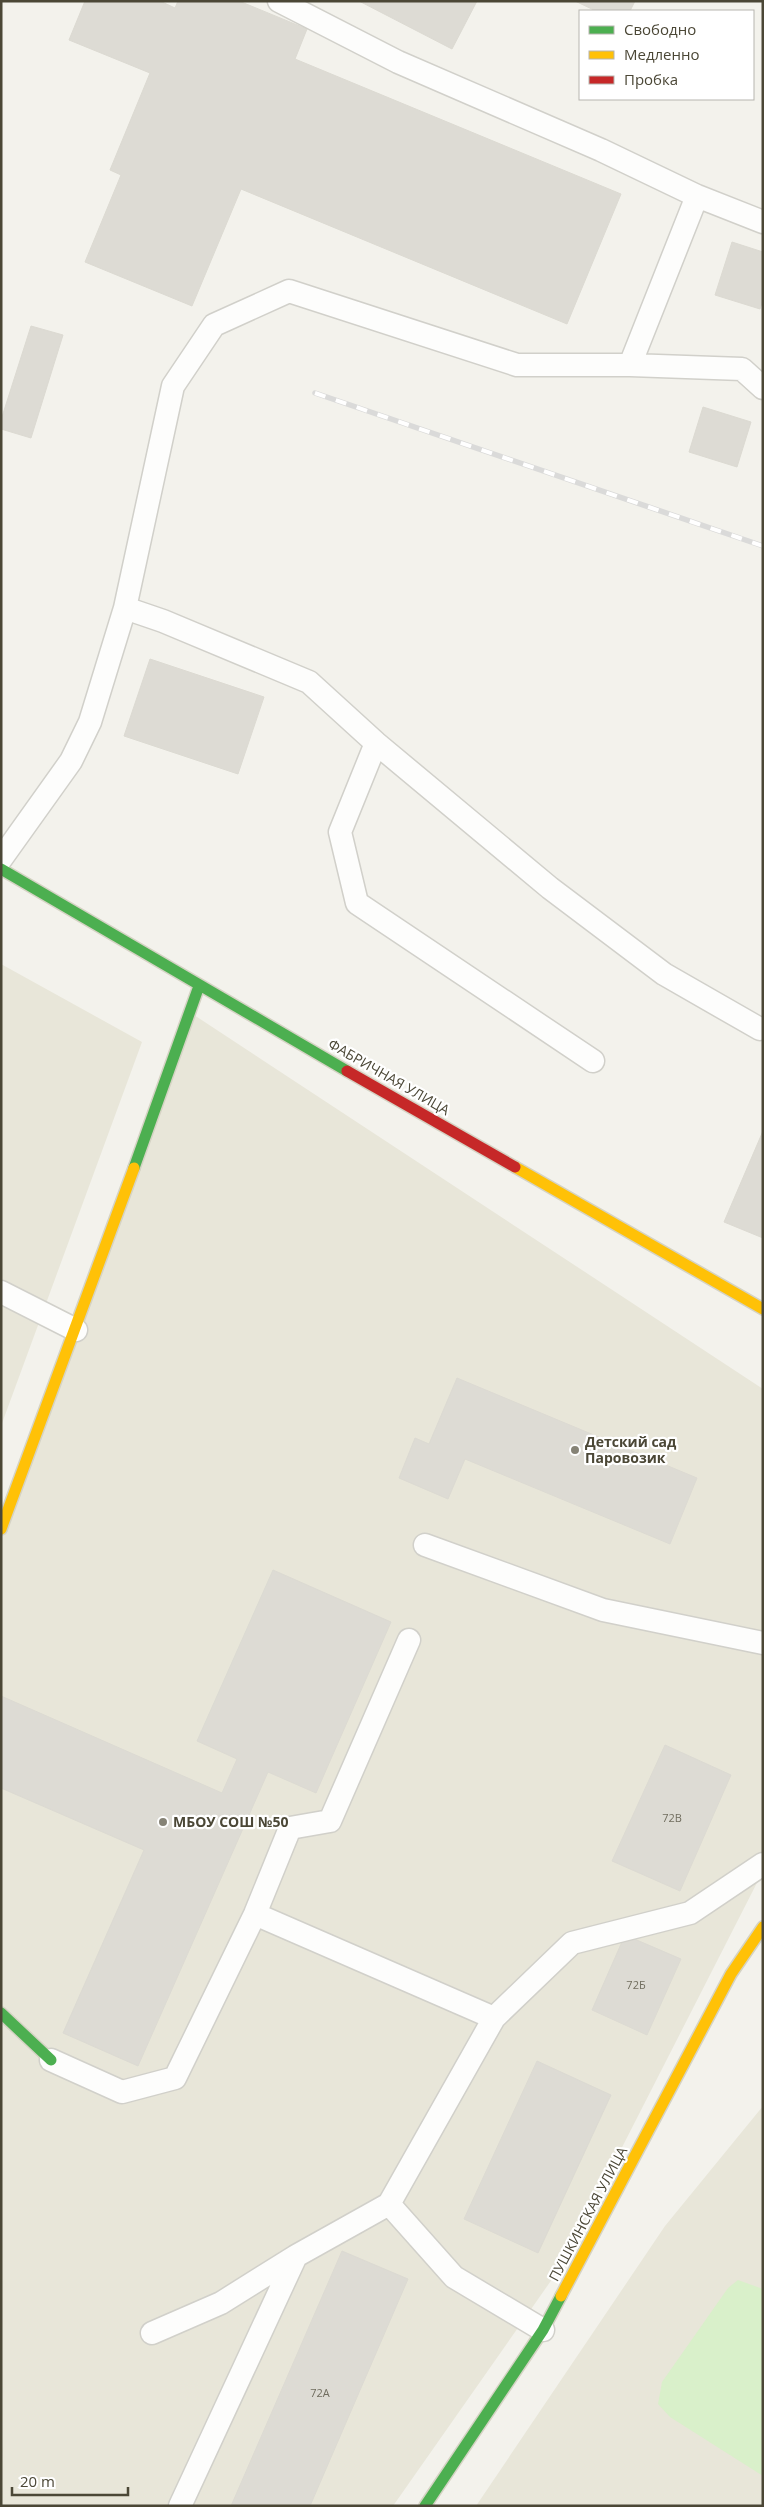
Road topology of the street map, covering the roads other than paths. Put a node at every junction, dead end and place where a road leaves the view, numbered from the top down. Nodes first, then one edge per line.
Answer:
1 (279, 1) edge
2 (697, 196) junction
3 (763, 222) edge
4 (630, 365) junction
5 (763, 388) edge
6 (125, 608) junction
7 (376, 743) junction
8 (1, 859) edge
9 (1, 869) edge
10 (199, 986) junction
11 (760, 1029) dead end
12 (593, 1061) dead end
13 (1, 1292) edge
14 (763, 1309) edge
15 (76, 1330) junction
16 (1, 1529) edge
17 (425, 1545) dead end
18 (409, 1640) dead end
19 (763, 1643) edge
20 (763, 1864) edge
21 (255, 1914) junction
22 (763, 1927) edge
23 (1, 2012) edge
24 (494, 2018) junction
25 (51, 2060) joint
26 (389, 2204) junction
27 (296, 2256) junction
28 (543, 2330) junction
29 (152, 2333) dead end
30 (180, 2506) edge
31 (425, 2506) edge

1 - 2 lane
2 - 3 lane
2 - 4 lane
4 - 5 lane
4 - 6 lane
6 - 7 lane
6 - 8 lane
7 - 11 lane
7 - 12 lane
9 - 10 street, ФАБРИЧНАЯ УЛИЦА
10 - 14 street, ФАБРИЧНАЯ УЛИЦА
10 - 15 street
13 - 15 lane
15 - 16 street
17 - 19 lane
18 - 21 lane
20 - 24 lane
21 - 24 lane
21 - 25 lane
22 - 28 street, ПУШКИНСКАЯ УЛИЦА
23 - 25 street
24 - 26 lane
26 - 27 lane
26 - 28 lane
27 - 29 lane
27 - 30 lane
28 - 31 street, ПУШКИНСКАЯ УЛИЦА

